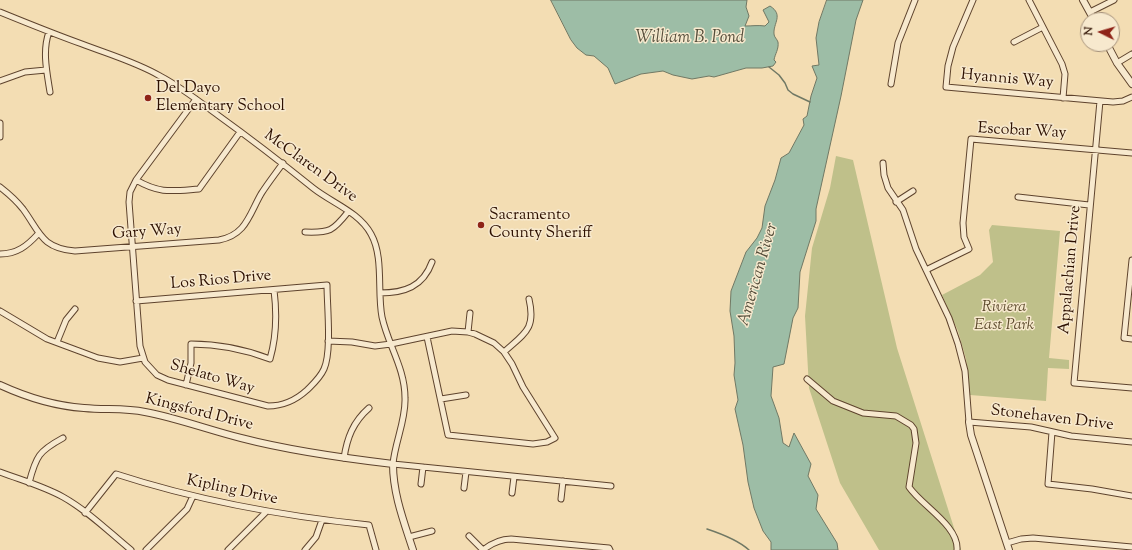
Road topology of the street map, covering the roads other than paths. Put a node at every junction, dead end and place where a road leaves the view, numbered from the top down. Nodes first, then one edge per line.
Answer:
1 (915, 0) edge
2 (973, 0) edge
3 (1029, 0) edge
4 (1083, 0) edge
5 (1114, 0) edge
6 (0, 12) edge
7 (1090, 12) joint
8 (1043, 27) junction
9 (49, 32) junction
10 (1014, 42) dead end
11 (1111, 52) edge
12 (1132, 54) edge
13 (1117, 62) junction
14 (46, 70) junction
15 (0, 81) edge
16 (891, 84) dead end
17 (1132, 84) edge
18 (50, 92) dead end
19 (1132, 97) edge
20 (1063, 98) junction
21 (196, 99) junction
22 (1100, 101) junction
23 (0, 123) edge
24 (240, 132) junction
25 (0, 137) edge
26 (1095, 149) junction
27 (1132, 153) edge
28 (284, 163) junction
29 (883, 163) dead end
30 (136, 180) junction
31 (0, 187) edge
32 (913, 191) dead end
33 (1018, 197) dead end
34 (896, 202) junction
35 (1089, 205) junction
36 (348, 212) junction
37 (305, 232) dead end
38 (38, 234) junction
39 (132, 247) junction
40 (0, 254) edge
41 (1132, 260) edge
42 (432, 262) dead end
43 (926, 270) junction
44 (309, 287) joint
45 (274, 290) junction
46 (380, 293) junction
47 (529, 299) dead end
48 (136, 301) junction
49 (75, 309) dead end
50 (0, 311) edge
51 (470, 313) dead end
52 (468, 332) junction
53 (427, 337) junction
54 (1132, 339) edge
55 (328, 341) junction
56 (56, 342) junction
57 (391, 344) junction
58 (504, 352) junction
59 (143, 358) junction
60 (807, 379) dead end
61 (0, 385) edge
62 (186, 385) junction
63 (1132, 388) edge
64 (466, 395) dead end
65 (440, 399) junction
66 (369, 408) dead end
67 (969, 422) junction
68 (1052, 432) junction
69 (64, 438) dead end
70 (1132, 442) edge
71 (344, 458) junction
72 (393, 464) junction
73 (423, 467) junction
74 (0, 472) edge
75 (466, 472) junction
76 (514, 477) junction
77 (563, 481) junction
78 (29, 482) junction
79 (421, 484) dead end
80 (611, 486) dead end
81 (464, 488) dead end
82 (512, 493) dead end
83 (193, 496) junction
84 (1132, 496) edge
85 (561, 499) dead end
86 (85, 512) junction
87 (266, 512) junction
88 (322, 520) junction
89 (432, 531) dead end
90 (469, 536) dead end
91 (409, 537) junction
92 (1007, 543) junction
93 (1132, 547) edge
94 (131, 550) edge
95 (146, 550) edge
96 (228, 550) edge
97 (305, 550) edge
98 (376, 550) edge
99 (413, 550) edge
100 (483, 550) edge
101 (610, 550) edge
102 (957, 550) edge
103 (1009, 550) edge

1 - 16 street
2 - 20 street, Hyannis Way
3 - 8 street
4 - 7 street
5 - 7 street
6 - 9 street, McClaren Drive
8 - 10 street
8 - 20 street
9 - 14 street
9 - 21 street, McClaren Drive
11 - 13 street
12 - 13 street
13 - 17 street
14 - 15 street
14 - 18 street
19 - 22 street, Hyannis Way
20 - 22 street, Hyannis Way
21 - 24 street, McClaren Drive
21 - 30 street, Shelato Way
22 - 26 street, Appalachian Drive
23 - 25 street
24 - 28 street, McClaren Drive
24 - 30 street
26 - 27 street, Escobar Way
26 - 35 street, Appalachian Drive
26 - 43 street, Escobar Way
28 - 36 street, McClaren Drive
28 - 39 street, Gary Way
29 - 34 street
30 - 39 street, Shelato Way
31 - 38 street, Gary Way
32 - 34 street
33 - 35 street
34 - 43 street
35 - 63 street, Appalachian Drive
36 - 37 street
36 - 46 street, McClaren Drive
38 - 39 street, Gary Way
38 - 40 street
39 - 48 street, Shelato Way
41 - 54 street
42 - 46 street
43 - 67 street
44 - 45 street, Los Rios Drive
44 - 55 street, Shelato Way
45 - 48 street, Los Rios Drive
45 - 62 street
46 - 57 street, McClaren Drive
47 - 58 street
48 - 59 street, Shelato Way
49 - 56 street
50 - 56 street
51 - 52 street
52 - 53 street
52 - 58 street
53 - 57 street
53 - 65 street
55 - 57 street
55 - 62 street, Shelato Way
56 - 59 street
57 - 72 street, McClaren Drive
58 - 65 street
59 - 62 street, Shelato Way
60 - 102 street
61 - 71 street, Kingsford Drive
64 - 65 street
66 - 71 street
67 - 68 street, Stonehaven Drive
67 - 92 street
68 - 70 street, Stonehaven Drive
68 - 84 street
69 - 78 street
71 - 72 street, Kingsford Drive
72 - 73 street
72 - 91 street
73 - 75 street
73 - 79 street
74 - 78 street
75 - 76 street
75 - 81 street
76 - 77 street
76 - 82 street
77 - 80 street
77 - 85 street
78 - 86 street
83 - 86 street, Kipling Drive
83 - 87 street, Kipling Drive
83 - 95 street
86 - 94 street
87 - 88 street, Kipling Drive
87 - 96 street
88 - 97 street
88 - 98 street, Kipling Drive
89 - 91 street
90 - 100 street
91 - 99 street
92 - 93 street
92 - 103 street
100 - 101 street

